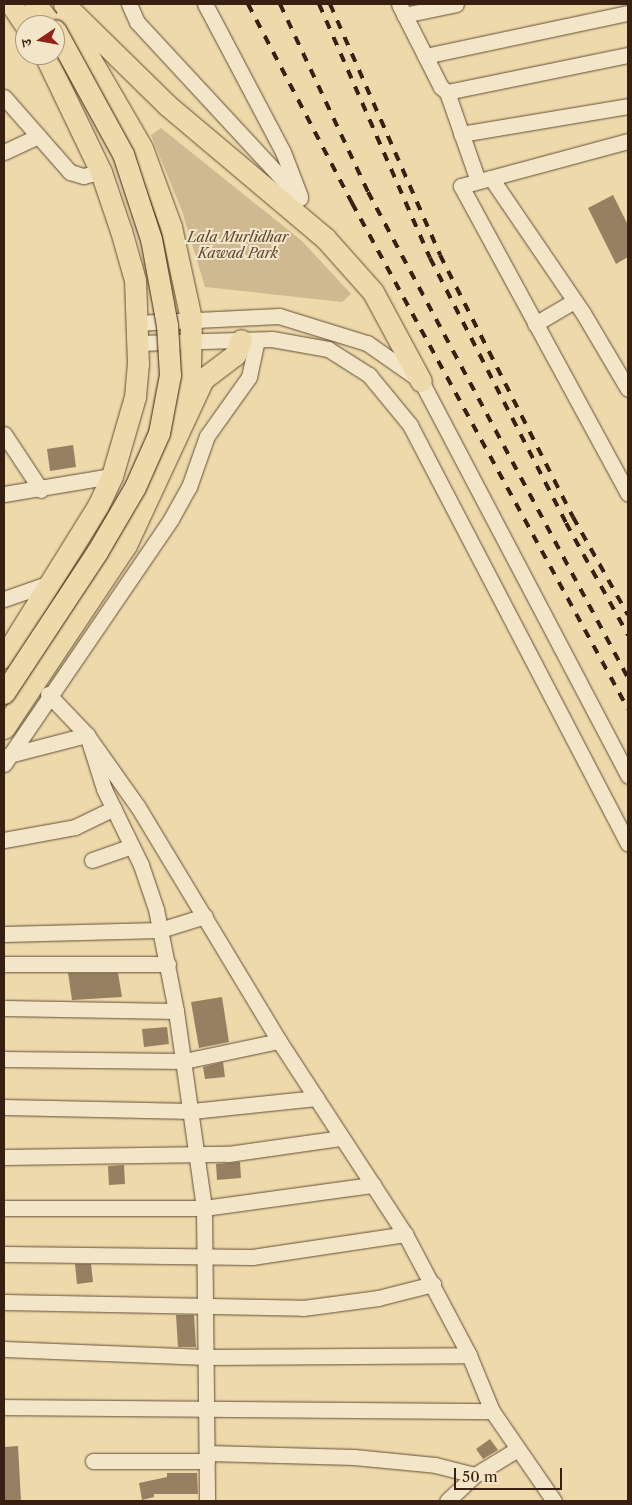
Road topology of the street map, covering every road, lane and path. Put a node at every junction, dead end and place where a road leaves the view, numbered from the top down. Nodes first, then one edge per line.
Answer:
1 (11, 4) edge
2 (35, 4) edge
3 (57, 4) edge
4 (64, 4) edge
5 (129, 4) edge
6 (205, 4) edge
7 (456, 4) edge
8 (402, 10) edge
9 (628, 13) edge
10 (18, 15) edge
11 (44, 15) edge
12 (65, 49) edge
13 (425, 56) junction
14 (628, 56) edge
15 (50, 65) edge
16 (447, 92) junction
17 (4, 97) edge
18 (628, 106) edge
19 (461, 134) junction
20 (39, 136) junction
21 (628, 141) edge
22 (4, 152) edge
23 (102, 172) junction
24 (484, 179) junction
25 (298, 205) junction
26 (574, 301) junction
27 (190, 319) junction
28 (535, 324) junction
29 (136, 333) junction
30 (189, 340) junction
31 (249, 340) junction
32 (382, 353) junction
33 (623, 373) edge
34 (369, 375) junction
35 (421, 381) junction
36 (628, 389) edge
37 (176, 433) junction
38 (4, 434) edge
39 (112, 476) junction
40 (41, 490) junction
41 (4, 494) edge
42 (628, 494) edge
43 (50, 583) junction
44 (4, 599) edge
45 (4, 657) edge
46 (4, 693) edge
47 (48, 694) junction
48 (4, 728) edge
49 (87, 735) junction
50 (6, 759) edge
51 (628, 776) edge
52 (114, 808) junction
53 (4, 840) edge
54 (628, 844) edge
55 (132, 846) junction
56 (92, 860) dead end
57 (205, 916) junction
58 (160, 930) junction
59 (4, 934) edge
60 (4, 964) edge
61 (168, 964) junction
62 (4, 1008) edge
63 (176, 1011) junction
64 (279, 1041) junction
65 (4, 1059) edge
66 (184, 1061) junction
67 (316, 1098) junction
68 (4, 1107) edge
69 (192, 1111) junction
70 (340, 1138) junction
71 (198, 1153) junction
72 (4, 1157) edge
73 (373, 1185) junction
74 (4, 1208) edge
75 (204, 1208) junction
76 (405, 1234) junction
77 (4, 1254) edge
78 (203, 1259) junction
79 (433, 1284) junction
80 (4, 1302) edge
81 (206, 1308) junction
82 (4, 1349) edge
83 (469, 1355) junction
84 (206, 1357) junction
85 (4, 1407) edge
86 (206, 1410) junction
87 (492, 1411) junction
88 (516, 1450) junction
89 (207, 1457) junction
90 (93, 1461) dead end
91 (475, 1476) junction
92 (207, 1501) edge
93 (447, 1501) edge
94 (554, 1501) edge

1 - 10 highway
2 - 11 highway
3 - 27 highway
4 - 25 highway
5 - 25 street
6 - 25 street
7 - 8 street
8 - 13 street
9 - 13 street
12 - 46 highway, bridge
13 - 16 street
14 - 16 street
15 - 23 highway
16 - 19 street
17 - 20 street
18 - 19 street
19 - 24 street
20 - 22 street
20 - 23 street
21 - 24 street
23 - 29 highway
24 - 26 street
24 - 28 street
25 - 35 highway
26 - 28 street
26 - 33 street
27 - 29 street
27 - 30 highway
27 - 32 street
28 - 42 street
29 - 30 street
29 - 39 highway
30 - 31 street
30 - 37 highway
31 - 34 street
31 - 37 highway
31 - 47 street
32 - 34 street
32 - 35 street
33 - 36 street
34 - 54 street
35 - 51 street
37 - 48 highway
38 - 40 street
39 - 40 street
39 - 43 highway
40 - 41 street
43 - 44 street
43 - 45 highway
47 - 49 street
47 - 50 street
49 - 50 street
49 - 52 street
49 - 57 street
52 - 53 street
52 - 55 street
55 - 56 street
55 - 58 street
57 - 58 street
57 - 64 street
58 - 59 street
58 - 61 street
60 - 61 street
61 - 63 street
62 - 63 street
63 - 66 street
64 - 66 street
64 - 67 street
65 - 66 street
66 - 69 street
67 - 69 street
67 - 70 street
68 - 69 street
69 - 71 street
70 - 71 street
70 - 73 street
71 - 72 street
71 - 75 street
73 - 75 street
73 - 76 street
74 - 75 street
75 - 78 street
76 - 78 street
76 - 79 street
77 - 78 street
78 - 81 street
79 - 81 street
79 - 83 street
80 - 81 street
81 - 84 street
82 - 84 street
83 - 84 street
83 - 87 street
84 - 86 street
85 - 86 street
86 - 87 street
86 - 89 street
87 - 88 street
88 - 91 street
88 - 94 street
89 - 90 street
89 - 91 street
89 - 92 street
91 - 93 street

